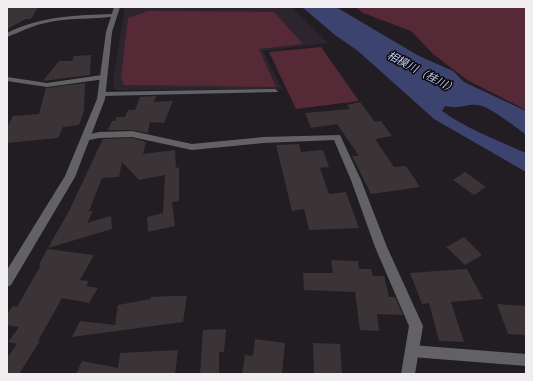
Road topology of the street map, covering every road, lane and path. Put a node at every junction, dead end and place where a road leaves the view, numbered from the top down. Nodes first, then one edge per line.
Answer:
1 (117, 7) edge
2 (114, 15) junction
3 (7, 35) edge
4 (102, 77) junction
5 (7, 79) edge
6 (275, 91) dead end
7 (101, 94) junction
8 (85, 138) junction
9 (7, 281) edge
10 (412, 351) junction
11 (526, 360) edge
12 (408, 374) edge

1 - 2 street
2 - 3 lane
2 - 4 street
4 - 5 street
4 - 7 street
6 - 7 lane
7 - 8 street
8 - 9 street
8 - 10 street
10 - 11 lane
10 - 12 street

